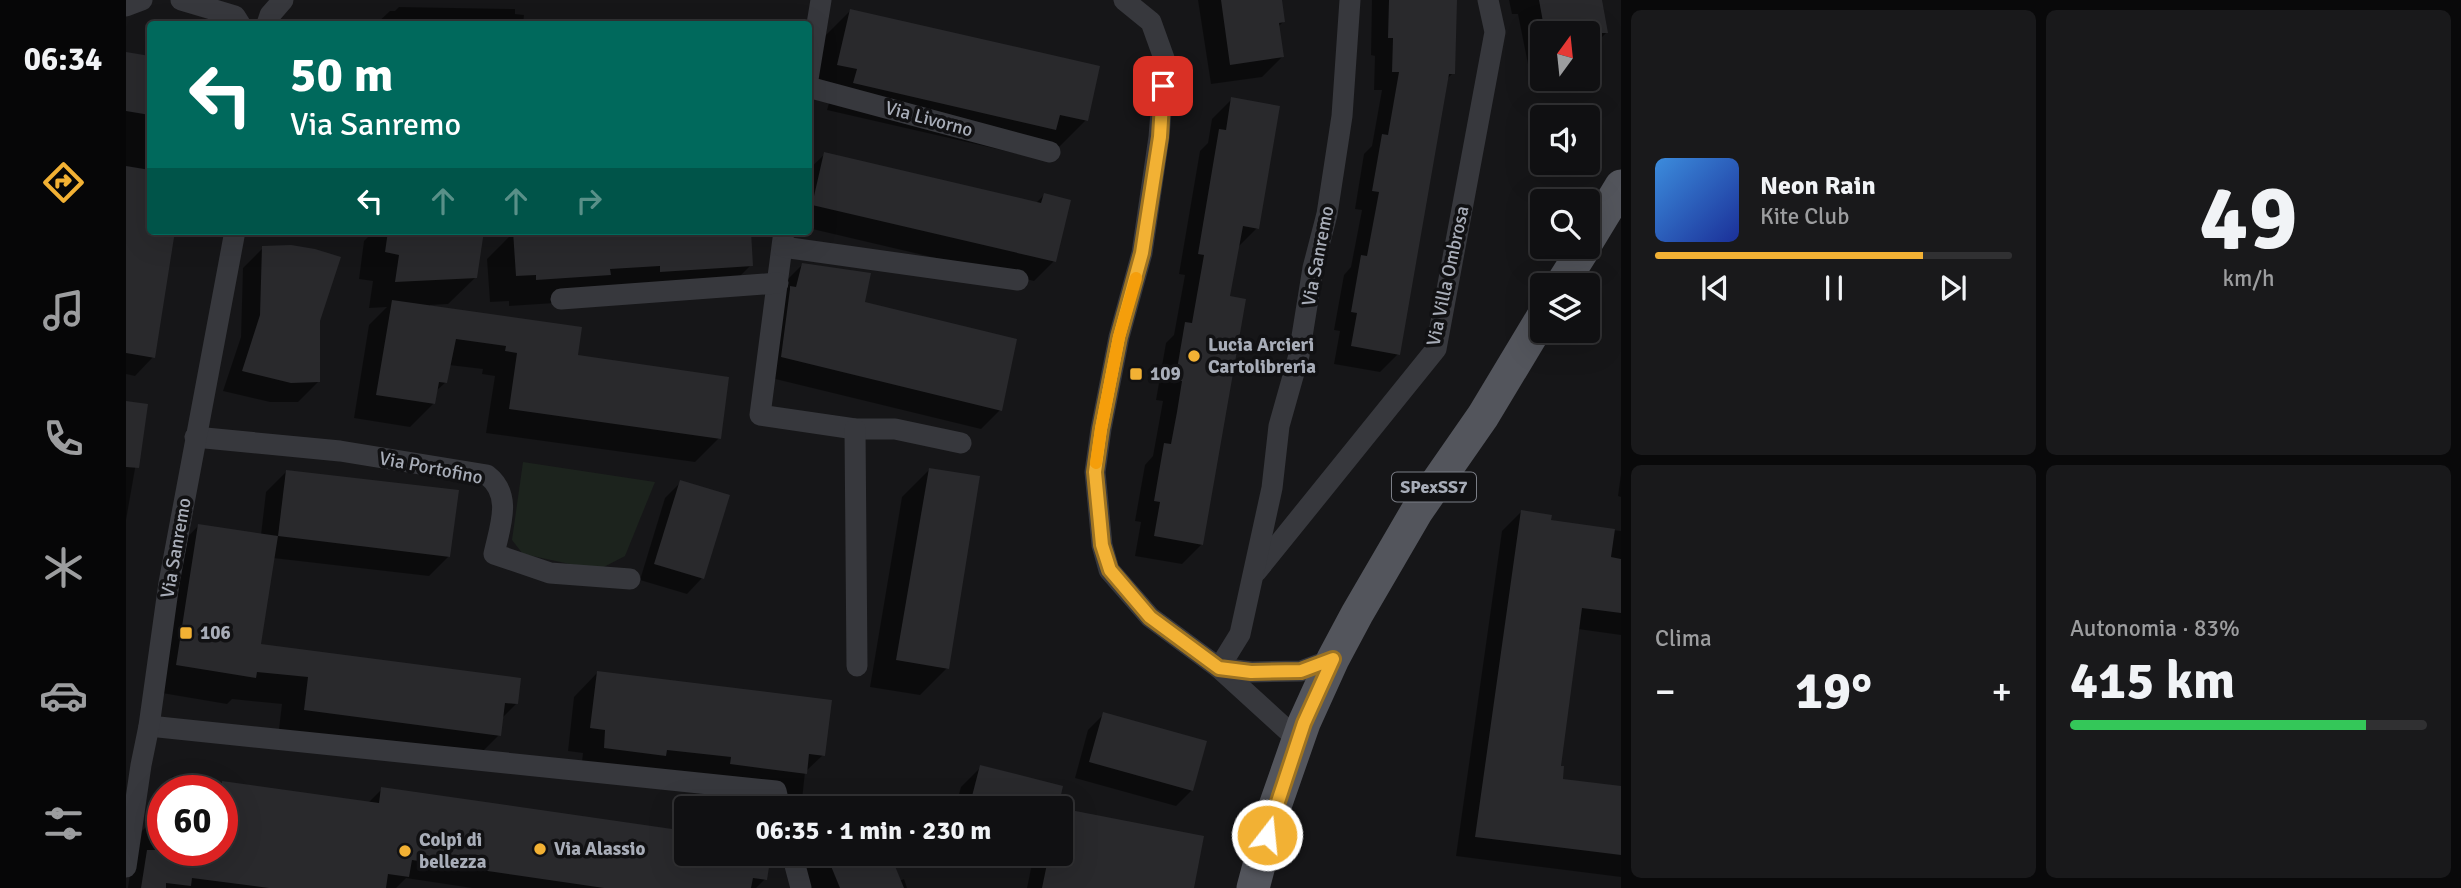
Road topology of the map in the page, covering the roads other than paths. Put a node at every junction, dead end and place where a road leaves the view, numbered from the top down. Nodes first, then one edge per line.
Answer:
1 (142, 0) edge
2 (181, 0) edge
3 (283, 0) edge
4 (821, 0) edge
5 (1124, 0) edge
6 (1350, 0) edge
7 (1488, 0) edge
8 (126, 6) edge
9 (238, 21) edge
10 (268, 21) edge
11 (812, 55) edge
12 (812, 88) edge
13 (1050, 152) dead end
14 (1621, 186) edge
15 (1600, 221) edge
16 (234, 235) edge
17 (783, 239) edge
18 (1018, 281) dead end
19 (778, 283) junction
20 (561, 299) dead end
21 (1530, 338) edge
22 (855, 429) junction
23 (195, 437) junction
24 (961, 443) dead end
25 (1252, 576) junction
26 (630, 579) dead end
27 (1333, 659) junction
28 (857, 666) dead end
29 (1219, 668) junction
30 (149, 726) junction
31 (1298, 740) junction
32 (777, 796) edge
33 (795, 866) edge
34 (126, 867) edge
35 (801, 888) edge
36 (1253, 888) edge

1 - 8 street
2 - 9 street
3 - 10 street
4 - 11 street
5 - 29 street
6 - 25 street, Via Sanremo
7 - 25 street, Via Villa Ombrosa
12 - 13 street, Via Livorno
14 - 15 main road
16 - 23 street, Via Sanremo
17 - 18 street
17 - 19 street
19 - 20 street
19 - 22 street
21 - 27 main road, SPexSS7
22 - 24 street
22 - 28 street
23 - 26 street, Via Portofino
23 - 30 street, Via Sanremo
25 - 29 street, Via Sanremo
27 - 29 street
27 - 31 main road, SPexSS7
29 - 31 street
30 - 32 street
30 - 34 street, Via Sanremo
31 - 36 main road, SPexSS7
33 - 35 street

